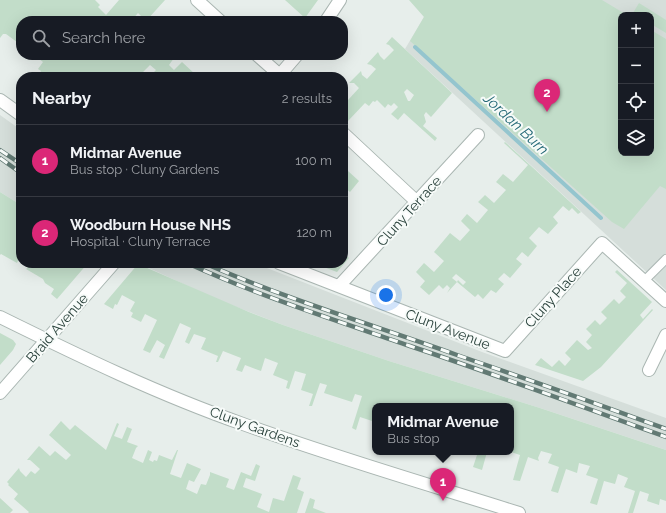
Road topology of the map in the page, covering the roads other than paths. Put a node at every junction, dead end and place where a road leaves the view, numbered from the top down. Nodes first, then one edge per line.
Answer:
1 (197, 0) edge
2 (340, 0) edge
3 (215, 16) edge
4 (329, 16) edge
5 (262, 60) edge
6 (293, 60) edge
7 (276, 72) edge
8 (283, 72) edge
9 (0, 100) edge
10 (16, 111) edge
11 (478, 135) dead end
12 (348, 138) edge
13 (417, 202) junction
14 (666, 259) edge
15 (110, 268) edge
16 (292, 268) edge
17 (644, 281) junction
18 (339, 286) junction
19 (666, 301) edge
20 (0, 318) edge
21 (666, 336) edge
22 (46, 340) junction
23 (505, 351) joint
24 (649, 370) dead end
25 (0, 394) edge
26 (500, 510) edge
27 (519, 513) edge

1 - 3 street
2 - 4 street
5 - 7 street
6 - 8 street
9 - 10 street
11 - 13 street, Cluny Terrace
12 - 13 street
13 - 18 street, Cluny Terrace
14 - 17 lane
15 - 22 street, Braid Avenue
16 - 18 street, Cluny Avenue
17 - 19 street
17 - 23 street, Cluny Place
18 - 23 street, Cluny Avenue
20 - 22 street, Cluny Gardens
21 - 24 street
22 - 25 street, Braid Avenue
22 - 26 street, Cluny Gardens
26 - 27 street, Cluny Gardens

